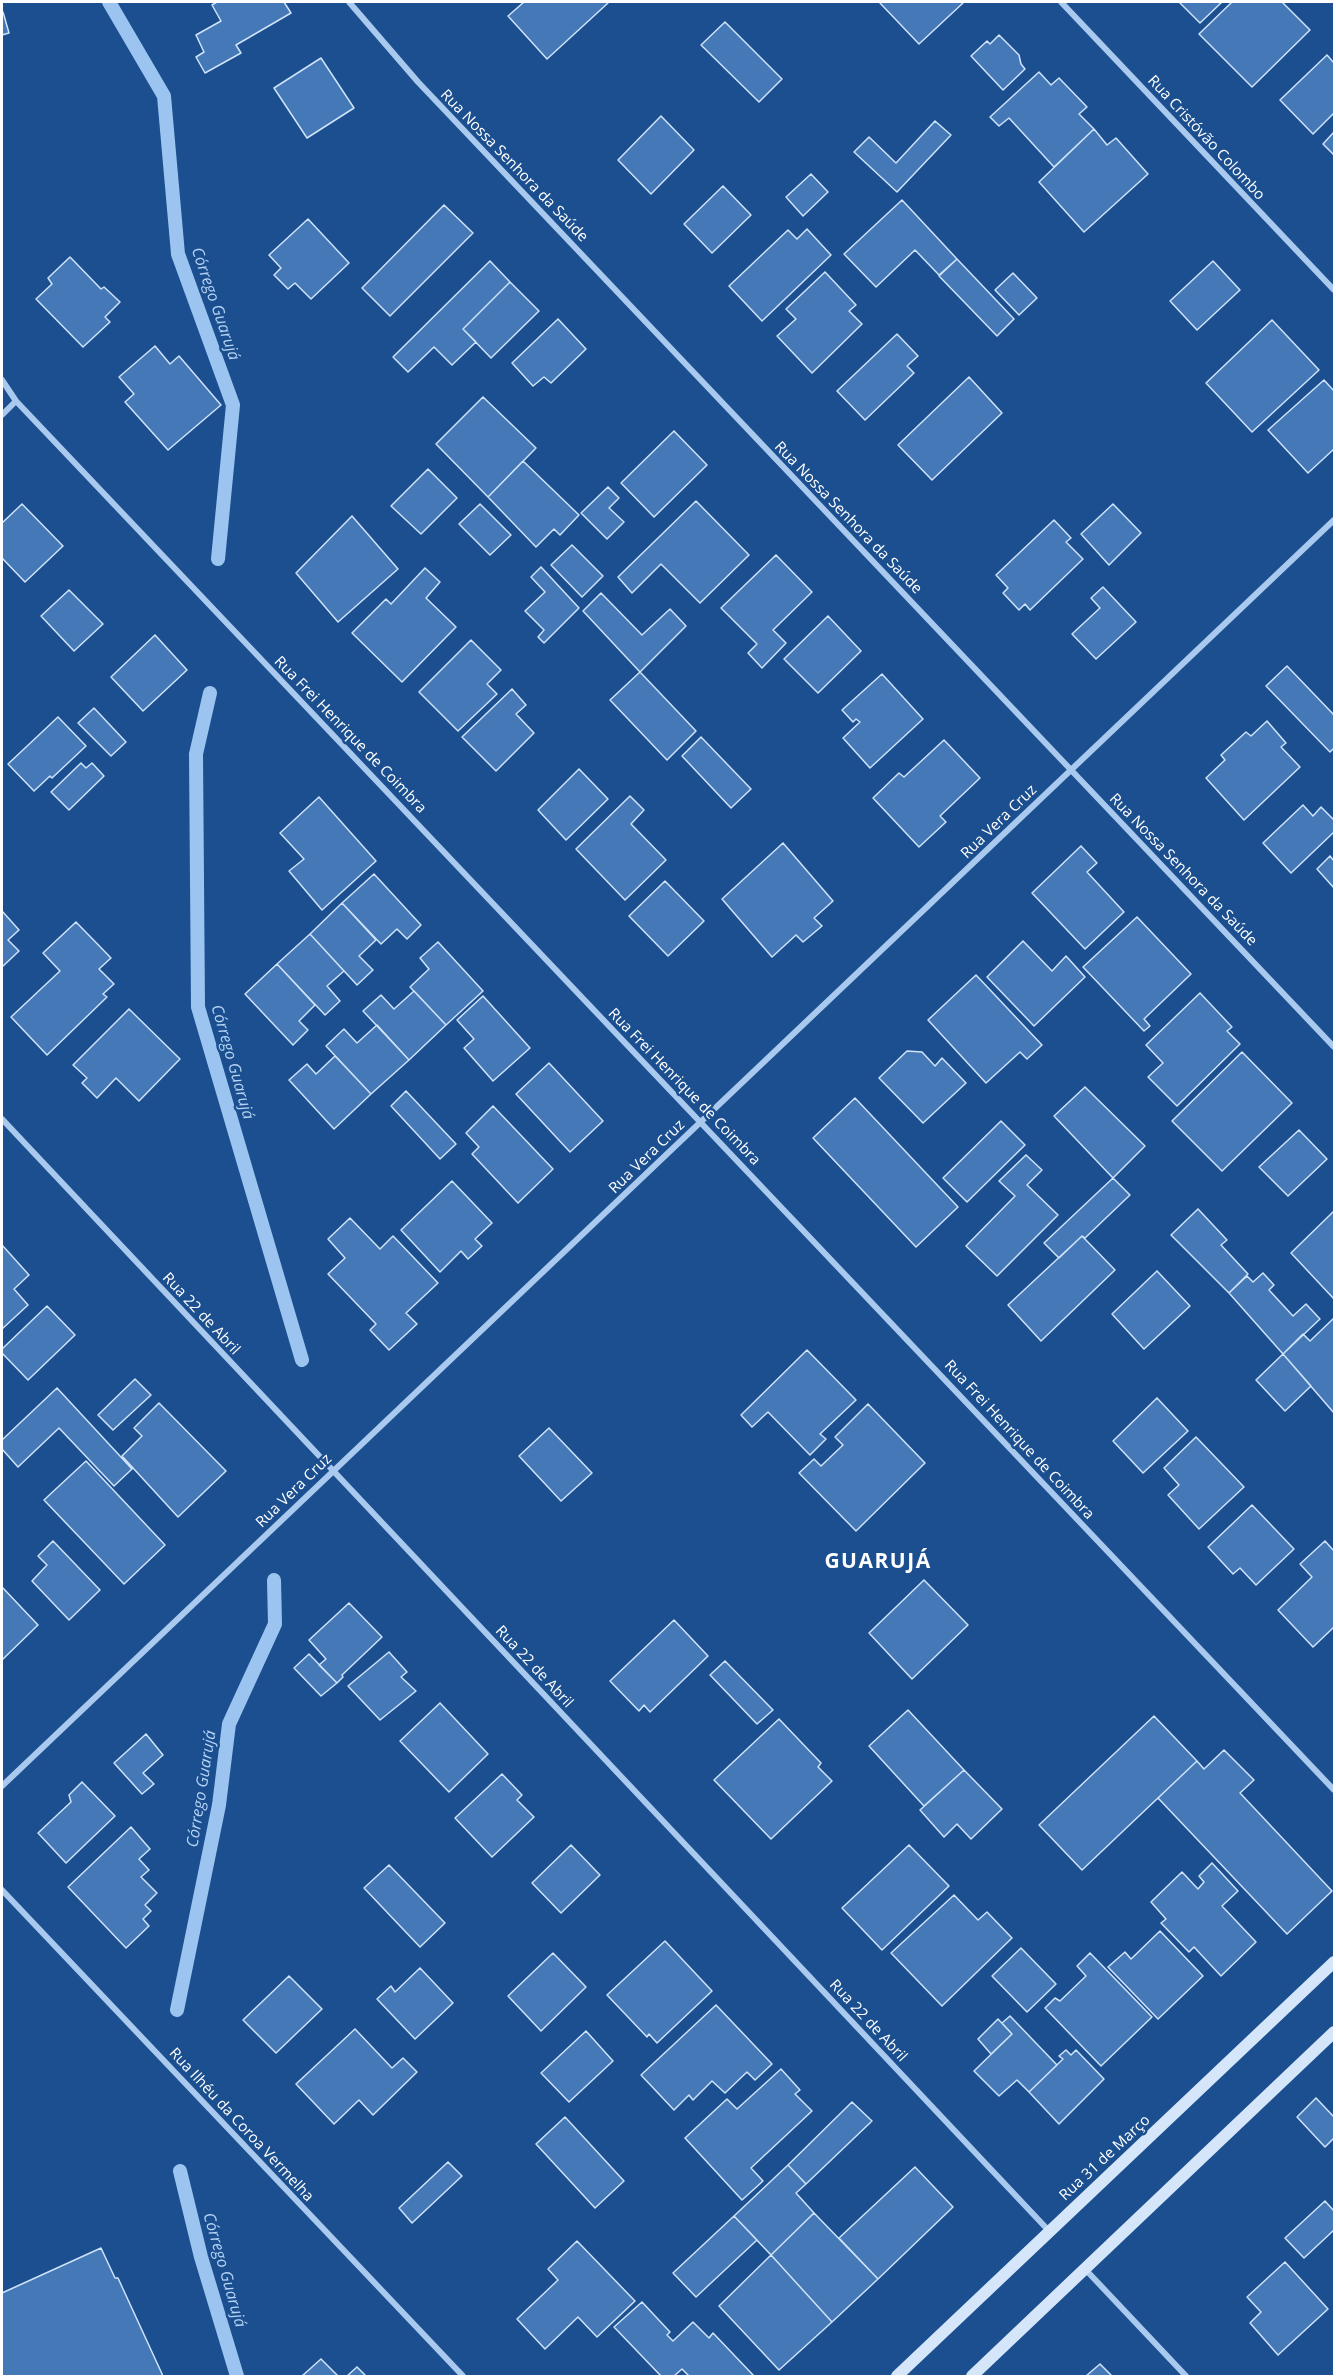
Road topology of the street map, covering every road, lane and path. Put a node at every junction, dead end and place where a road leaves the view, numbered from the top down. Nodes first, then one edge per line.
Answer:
1 (349, 2) edge
2 (1061, 2) edge
3 (1335, 290) edge
4 (2, 381) edge
5 (16, 402) junction
6 (2, 415) edge
7 (1335, 520) edge
8 (1071, 770) junction
9 (1335, 1047) edge
10 (2, 1119) edge
11 (701, 1122) junction
12 (333, 1471) junction
13 (2, 1786) edge
14 (1335, 1790) edge
15 (2, 1890) edge
16 (1335, 1962) edge
17 (1335, 2032) edge
18 (1050, 2232) junction
19 (1085, 2269) junction
20 (463, 2376) edge
21 (897, 2376) edge
22 (972, 2376) edge
23 (1186, 2376) edge

1 - 8 street, Rua Nossa Senhora da Saúde
2 - 3 street, Rua Cristóvão Colombo
4 - 5 street, Rua Frei Henrique de Coimbra
5 - 6 street
5 - 11 street, Rua Frei Henrique de Coimbra
7 - 8 street, Rua Vera Cruz
8 - 9 street, Rua Nossa Senhora da Saúde
8 - 11 street, Rua Vera Cruz
10 - 12 street, Rua 22 de Abril
11 - 12 street, Rua Vera Cruz
11 - 14 street, Rua Frei Henrique de Coimbra
12 - 13 street, Rua Vera Cruz
12 - 18 street, Rua 22 de Abril
15 - 20 street, Rua Ilhéu da Coroa Vermelha
16 - 18 main road, Rua 31 de Março
17 - 19 main road
18 - 21 main road, Rua 31 de Março
19 - 22 main road
19 - 23 street

